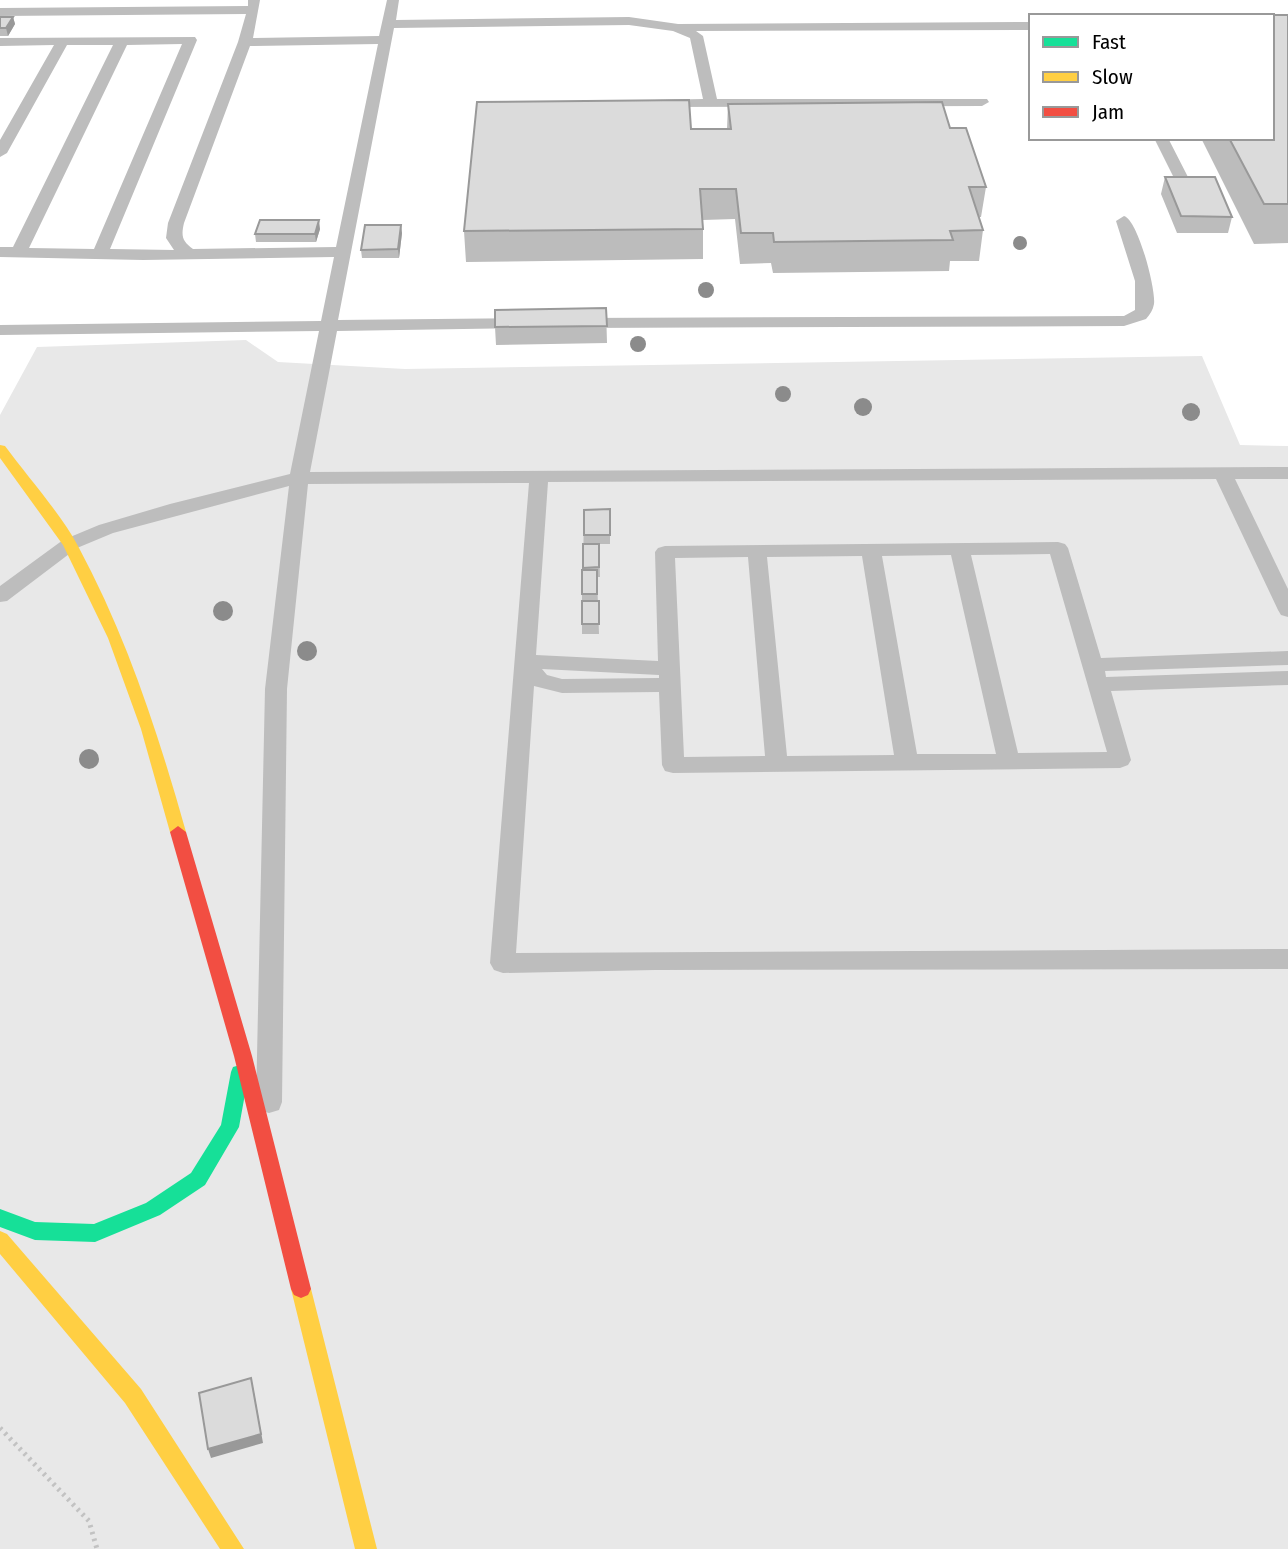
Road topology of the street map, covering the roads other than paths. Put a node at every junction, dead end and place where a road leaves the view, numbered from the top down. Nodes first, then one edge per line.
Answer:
1 (393, 0) edge
2 (254, 5) edge
3 (0, 12) edge
4 (389, 24) junction
5 (1029, 26) edge
6 (676, 27) junction
7 (384, 40) junction
8 (62, 41) junction
9 (122, 41) junction
10 (0, 42) edge
11 (245, 42) junction
12 (711, 102) junction
13 (982, 102) dead end
14 (645, 103) edge
15 (1162, 140) edge
16 (0, 153) edge
17 (1181, 179) edge
18 (1124, 221) dead end
19 (0, 252) edge
20 (19, 252) junction
21 (342, 252) junction
22 (100, 253) junction
23 (189, 254) junction
24 (331, 325) junction
25 (0, 330) edge
26 (24, 331) junction
27 (0, 340) edge
28 (0, 449) edge
29 (1223, 473) junction
30 (1288, 473) edge
31 (538, 475) junction
32 (299, 478) junction
33 (70, 544) junction
34 (960, 549) junction
35 (871, 550) junction
36 (757, 552) junction
37 (0, 596) edge
38 (1288, 610) edge
39 (1288, 658) edge
40 (524, 661) junction
41 (1095, 675) junction
42 (670, 677) junction
43 (1288, 678) edge
44 (1009, 762) junction
45 (907, 763) junction
46 (777, 764) junction
47 (1288, 959) edge
48 (243, 1056) junction
49 (268, 1165) junction
50 (0, 1218) edge
51 (0, 1240) edge
52 (233, 1549) edge
53 (366, 1549) edge

1 - 4 lane
2 - 3 lane
2 - 11 lane
4 - 6 lane
4 - 7 lane
5 - 6 lane
6 - 12 lane
7 - 11 lane
7 - 21 lane
8 - 9 lane
8 - 10 lane
8 - 16 lane
9 - 20 lane
9 - 22 lane
11 - 23 lane
12 - 13 lane
12 - 14 lane
15 - 17 lane
18 - 24 lane
19 - 20 lane
20 - 22 lane
21 - 23 lane
21 - 24 lane
22 - 23 lane
24 - 26 lane
24 - 32 lane
25 - 26 lane
26 - 27 lane
28 - 33 street
29 - 30 lane
29 - 31 lane
29 - 38 lane
31 - 32 lane
31 - 40 lane
32 - 33 lane
32 - 49 lane
33 - 37 lane
33 - 48 street
34 - 35 lane
34 - 41 lane
34 - 44 lane
35 - 36 lane
35 - 45 lane
36 - 42 lane
36 - 46 lane
39 - 41 lane
40 - 42 lane
40 - 47 lane
41 - 43 lane
41 - 44 lane
42 - 46 lane
44 - 45 lane
45 - 46 lane
48 - 49 street
48 - 50 street
49 - 53 street
51 - 52 street

